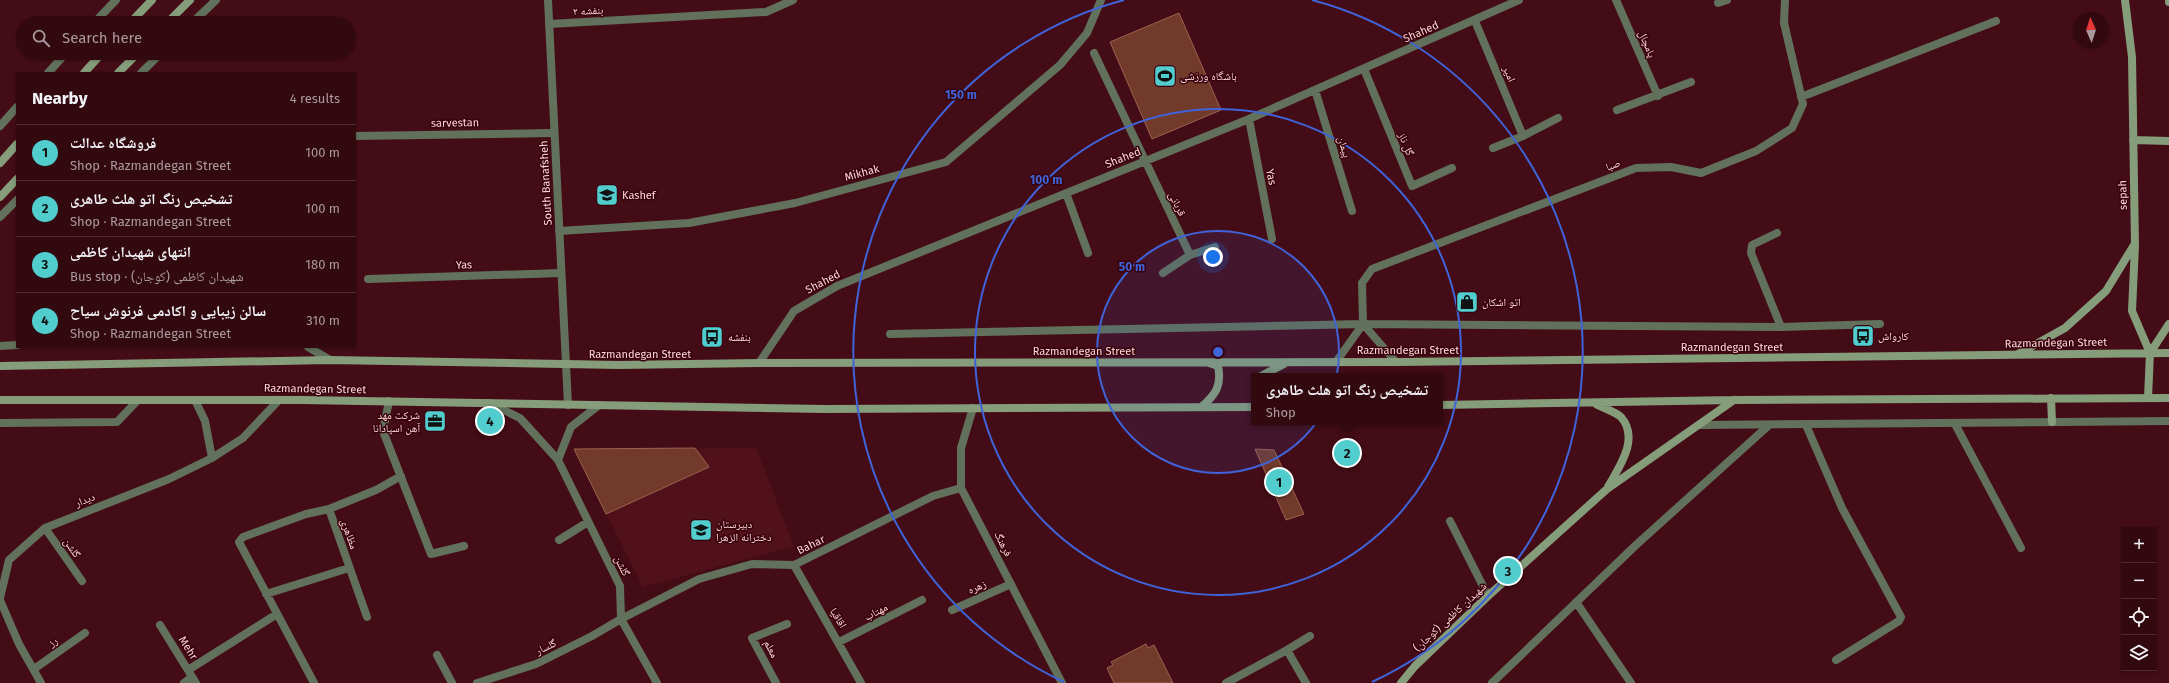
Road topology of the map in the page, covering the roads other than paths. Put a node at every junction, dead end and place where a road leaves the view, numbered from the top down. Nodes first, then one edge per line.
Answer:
1 (116, 0) edge
2 (152, 0) edge
3 (190, 0) edge
4 (216, 0) edge
5 (548, 0) edge
6 (793, 0) edge
7 (1101, 0) edge
8 (1519, 0) edge
9 (1616, 0) edge
10 (1727, 0) edge
11 (1785, 0) edge
12 (2125, 0) edge
13 (1718, 3) dead end
14 (101, 16) edge
15 (137, 16) edge
16 (174, 16) edge
17 (199, 16) edge
18 (1475, 21) junction
19 (1996, 21) dead end
20 (549, 24) junction
21 (1094, 52) dead end
22 (60, 60) edge
23 (96, 60) edge
24 (131, 60) edge
25 (154, 60) edge
26 (1364, 69) junction
27 (49, 72) edge
28 (85, 72) edge
29 (119, 72) edge
30 (142, 72) edge
31 (1691, 82) dead end
32 (1315, 90) junction
33 (1658, 96) junction
34 (1801, 97) junction
35 (16, 108) edge
36 (1616, 110) dead end
37 (1558, 118) dead end
38 (1249, 119) junction
39 (0, 126) edge
40 (554, 133) junction
41 (356, 136) edge
42 (1523, 136) junction
43 (2133, 140) junction
44 (2169, 141) edge
45 (16, 145) edge
46 (1493, 148) dead end
47 (1145, 161) junction
48 (0, 163) edge
49 (1452, 168) dead end
50 (16, 180) edge
51 (1066, 193) junction
52 (0, 196) edge
53 (16, 201) edge
54 (1352, 211) dead end
55 (0, 217) edge
56 (559, 231) junction
57 (1777, 233) dead end
58 (1272, 239) dead end
59 (2135, 245) junction
60 (1215, 248) dead end
61 (1088, 253) dead end
62 (1190, 256) junction
63 (561, 272) junction
64 (1163, 273) dead end
65 (368, 279) dead end
66 (1363, 324) junction
67 (1880, 324) dead end
68 (2169, 324) edge
69 (1781, 326) junction
70 (890, 334) dead end
71 (16, 345) edge
72 (0, 346) edge
73 (310, 348) edge
74 (2150, 353) junction
75 (2169, 353) edge
76 (2017, 354) junction
77 (330, 360) junction
78 (1208, 362) junction
79 (1288, 362) junction
80 (1336, 362) junction
81 (1396, 362) junction
82 (759, 363) junction
83 (566, 364) junction
84 (0, 366) edge
85 (1265, 373) edge
86 (2051, 398) junction
87 (2148, 398) junction
88 (2169, 398) edge
89 (0, 400) edge
90 (138, 400) junction
91 (195, 400) junction
92 (279, 400) junction
93 (1735, 400) junction
94 (390, 401) junction
95 (489, 403) junction
96 (1595, 404) junction
97 (568, 405) junction
98 (599, 405) junction
99 (1443, 405) edge
100 (1201, 407) junction
101 (1251, 407) edge
102 (973, 408) junction
103 (2169, 421) edge
104 (2052, 422) junction
105 (0, 423) edge
106 (1955, 424) junction
107 (1699, 425) junction
108 (1806, 425) junction
109 (1768, 426) junction
110 (212, 458) junction
111 (558, 460) junction
112 (401, 476) junction
113 (961, 488) junction
114 (1606, 489) junction
115 (329, 509) junction
116 (1450, 521) dead end
117 (588, 522) junction
118 (45, 528) junction
119 (559, 540) dead end
120 (464, 546) dead end
121 (2021, 548) dead end
122 (794, 566) junction
123 (349, 568) junction
124 (82, 581) dead end
125 (1011, 584) junction
126 (266, 594) junction
127 (1488, 596) junction
128 (0, 599) edge
129 (922, 600) dead end
130 (1576, 602) junction
131 (952, 610) dead end
132 (277, 614) junction
133 (368, 617) dead end
134 (621, 619) junction
135 (787, 624) dead end
136 (160, 625) dead end
137 (85, 633) dead end
138 (1310, 636) dead end
139 (839, 642) junction
140 (1287, 650) junction
141 (437, 655) dead end
142 (1836, 660) dead end
143 (34, 669) junction
144 (192, 677) edge
145 (496, 680) edge
146 (41, 683) edge
147 (184, 683) edge
148 (314, 683) edge
149 (452, 683) edge
150 (477, 683) edge
151 (658, 683) edge
152 (776, 683) edge
153 (861, 683) edge
154 (1062, 683) edge
155 (1226, 683) edge
156 (1306, 683) edge
157 (1401, 683) edge
158 (1492, 683) edge
159 (1631, 683) edge

1 - 14 street
2 - 15 main road
3 - 16 main road
4 - 17 street
5 - 20 street, South Banafsheh
6 - 20 street, بنفشه ۲
7 - 56 street, Mikhak
8 - 18 street, Shahed
9 - 33 street, پامچال
10 - 13 street
11 - 34 street, صبا
12 - 43 main road, sepah
18 - 26 street, Shahed
18 - 42 street, امیر
19 - 34 street
20 - 40 street, South Banafsheh
21 - 47 street, قربانی
22 - 27 street
23 - 28 main road
24 - 29 main road
25 - 30 street
26 - 32 street, Shahed
26 - 49 street, گل ناز
31 - 33 street
32 - 38 street, Shahed
32 - 54 street, پیمان
33 - 36 street
34 - 66 street, صبا
35 - 39 street
37 - 42 street
38 - 47 street, Shahed
38 - 58 street, Yas
40 - 41 street, sarvestan
40 - 56 street, South Banafsheh
42 - 46 street
43 - 44 main road
43 - 59 main road, sepah
45 - 48 main road
47 - 51 street, Shahed
47 - 62 street, قربانی
50 - 52 main road
51 - 61 street
51 - 82 street, Shahed
53 - 55 street
56 - 63 street, South Banafsheh
57 - 69 street
59 - 74 main road, sepah
59 - 76 main road
60 - 62 street
62 - 64 street
63 - 65 street, Yas
63 - 83 street, South Banafsheh
66 - 69 street
66 - 70 street
66 - 80 street
66 - 81 street
67 - 69 street
68 - 74 main road
71 - 72 street
73 - 77 street
74 - 75 main road, Razmandegan Street
74 - 76 main road, Razmandegan Street
74 - 87 main road
76 - 81 main road, Razmandegan Street
77 - 83 main road, Razmandegan Street
77 - 84 main road, Razmandegan Street
78 - 79 main road, Razmandegan Street
78 - 82 main road, Razmandegan Street
78 - 100 main road
79 - 80 main road, Razmandegan Street
79 - 85 main road
80 - 81 main road, Razmandegan Street
82 - 83 main road, Razmandegan Street
83 - 97 street, South Banafsheh
86 - 87 main road
86 - 93 main road
86 - 104 main road
87 - 88 main road
89 - 90 main road, Razmandegan Street
90 - 91 main road, Razmandegan Street
90 - 105 street
91 - 92 main road, Razmandegan Street
91 - 110 street
92 - 94 main road, Razmandegan Street
92 - 110 street, دیدار
93 - 96 main road
93 - 107 main road
94 - 95 main road, Razmandegan Street
94 - 112 street
95 - 97 main road, Razmandegan Street
95 - 111 street, گلشن
96 - 99 main road
96 - 114 main road
97 - 98 main road, Razmandegan Street
98 - 102 main road, Razmandegan Street
98 - 111 street
100 - 101 main road, Razmandegan Street
100 - 102 main road, Razmandegan Street
102 - 113 street, فرهنگ
103 - 104 street
104 - 106 street
106 - 108 street
106 - 121 street
107 - 109 street
107 - 114 main road
108 - 109 street
108 - 142 street
109 - 130 street
110 - 118 street, دیدار
111 - 117 street, گلشن
112 - 115 street, مظاهری
112 - 120 street
113 - 122 street, Bahar
113 - 125 street, فرهنگ
114 - 127 main road, شهیدان کاظمی (کوجان)
115 - 123 street, مظاهری
115 - 126 street
116 - 127 street
117 - 119 street
117 - 134 street, گلشن
118 - 124 street, گلشن
118 - 128 street, دیدار
122 - 134 street, Bahar
122 - 139 street, اقاقیا
123 - 126 street
123 - 133 street, مظاهری
125 - 131 street, زهره
125 - 154 street, فرهنگ
126 - 132 street
127 - 157 main road, شهیدان کاظمی (کوجان)
128 - 143 street, دیدار
129 - 139 street, مهتاب
130 - 158 street
130 - 159 street
132 - 144 street
132 - 148 street
134 - 145 street, گلسار
134 - 151 street, گلشن
135 - 152 street, معلم
136 - 144 street, Mehr
137 - 143 street, رز
138 - 140 street
139 - 153 street, اقاقیا
140 - 155 street
140 - 156 street
141 - 149 street
143 - 146 street, دیدار
144 - 147 street
145 - 150 street, گلسار

